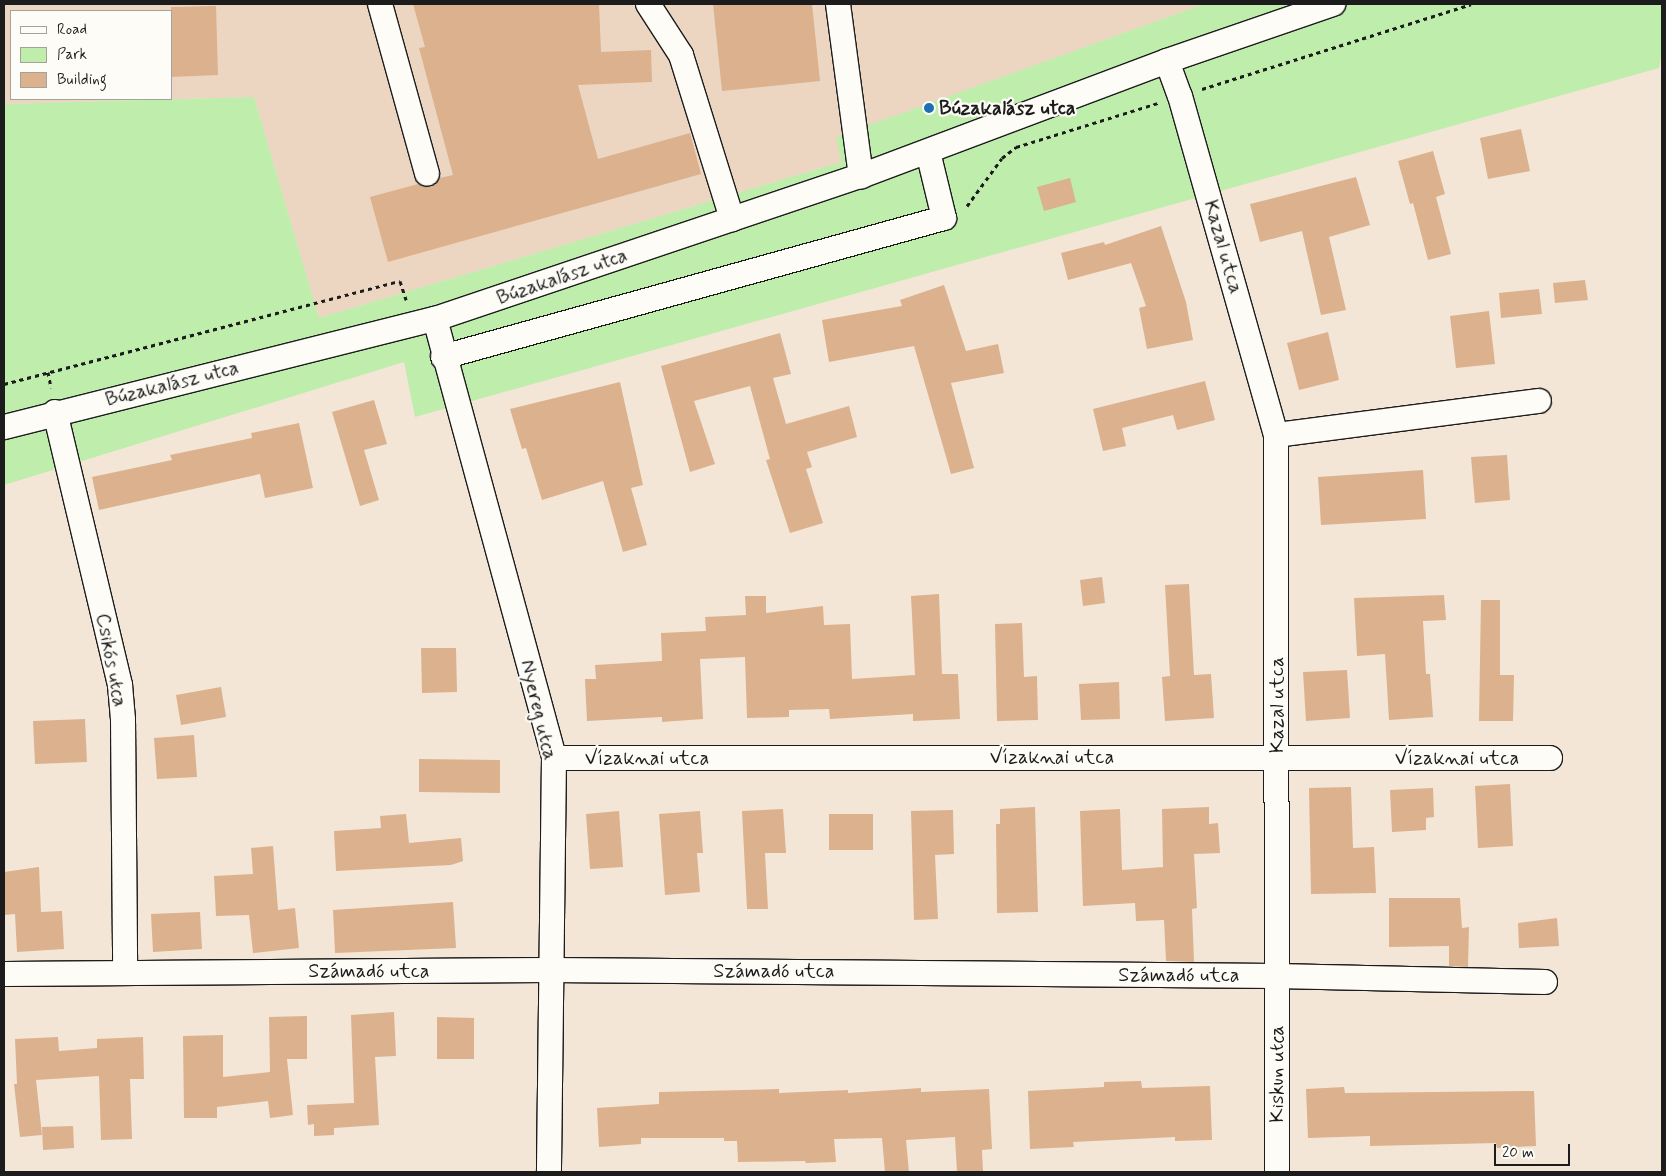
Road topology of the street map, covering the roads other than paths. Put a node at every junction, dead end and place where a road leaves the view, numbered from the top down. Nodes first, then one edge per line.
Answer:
1 (380, 4) edge
2 (648, 4) edge
3 (838, 4) edge
4 (1333, 4) edge
5 (1167, 61) junction
6 (928, 152) junction
7 (427, 174) dead end
8 (861, 176) junction
9 (732, 219) junction
10 (424, 322) junction
11 (443, 357) junction
12 (1539, 401) dead end
13 (56, 412) junction
14 (4, 427) edge
15 (1276, 435) junction
16 (1277, 757) junction
17 (554, 758) junction
18 (1550, 758) dead end
19 (550, 970) junction
20 (125, 973) junction
21 (4, 974) edge
22 (1276, 976) junction
23 (1545, 982) dead end
24 (550, 1172) edge
25 (1276, 1172) edge

1 - 7 street
2 - 9 street
3 - 8 street
4 - 5 street, Búzakalász utca
5 - 6 street, Búzakalász utca
5 - 15 street, Kazal utca
6 - 8 street, Búzakalász utca
6 - 11 street, Búzakalász utca
8 - 9 street, Búzakalász utca
9 - 10 street, Búzakalász utca
10 - 11 street, Nyereg utca
10 - 13 street, Búzakalász utca
11 - 17 street, Nyereg utca
12 - 15 street
13 - 14 street, Búzakalász utca
13 - 20 street, Csikós utca
15 - 16 street, Kazal utca
16 - 17 street, Vízaknai utca
16 - 18 street, Vízaknai utca
16 - 22 street, Kazal utca
17 - 19 street, Nyereg utca
19 - 20 street, Számadó utca
19 - 22 street, Számadó utca
19 - 24 street, Nyereg utca
20 - 21 street, Számadó utca
22 - 23 street, Számadó utca
22 - 25 street, Kiskun utca

